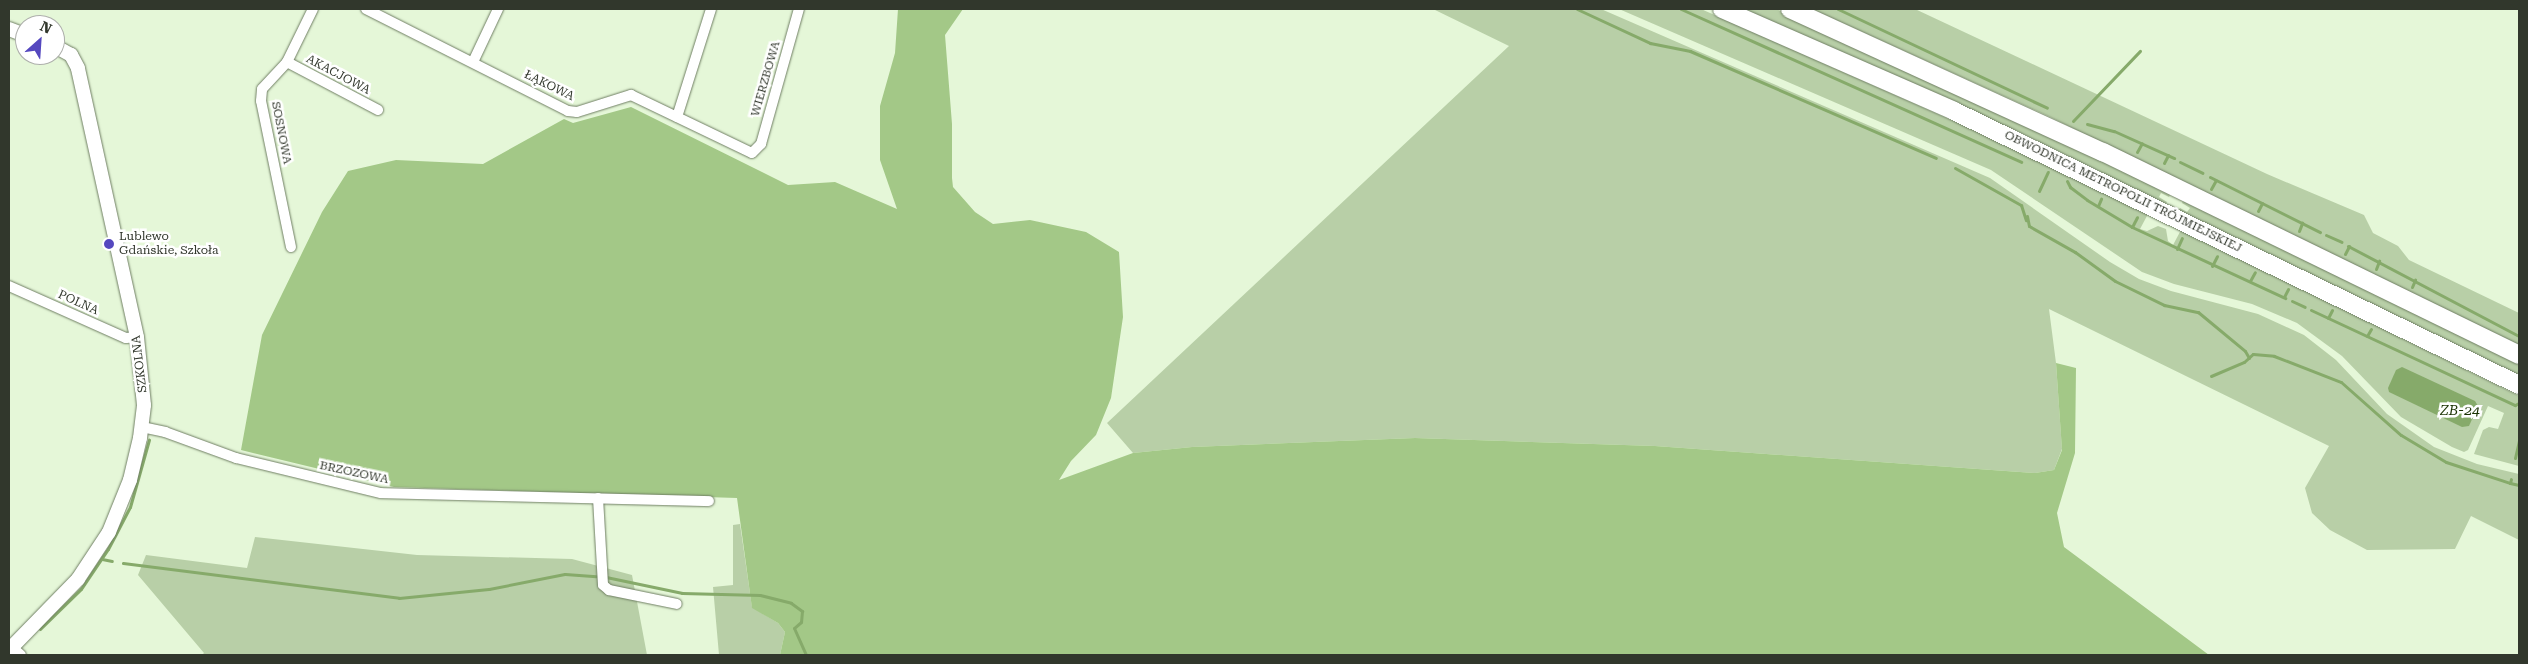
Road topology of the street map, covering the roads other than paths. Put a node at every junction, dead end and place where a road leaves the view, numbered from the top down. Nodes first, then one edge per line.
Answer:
1 (313, 9) edge
2 (366, 9) edge
3 (498, 9) edge
4 (710, 9) edge
5 (799, 9) edge
6 (1722, 9) edge
7 (1790, 9) edge
8 (65, 54) edge
9 (287, 62) junction
10 (473, 62) junction
11 (378, 110) dead end
12 (677, 116) junction
13 (752, 153) joint
14 (291, 246) dead end
15 (9, 286) edge
16 (137, 337) junction
17 (2519, 355) edge
18 (2519, 385) edge
19 (142, 427) junction
20 (598, 498) junction
21 (709, 501) dead end
22 (677, 604) dead end
23 (14, 651) edge

1 - 9 street, SOSNOWA
2 - 10 street, ŁĄKOWA
3 - 10 street
4 - 12 street
5 - 13 street, WIERZBOWA
6 - 18 highway, OBWODNICA METROPOLII TRÓJMIEJSKIEJ
7 - 17 highway
8 - 16 street, SZKOLNA
9 - 11 street, AKACJOWA
9 - 14 street, SOSNOWA
10 - 12 street, ŁĄKOWA
12 - 13 street, ŁĄKOWA
15 - 16 street, POLNA
16 - 19 street, SZKOLNA
19 - 20 street, BRZOZOWA
19 - 23 street, SZKOLNA
20 - 21 street, BRZOZOWA
20 - 22 street

